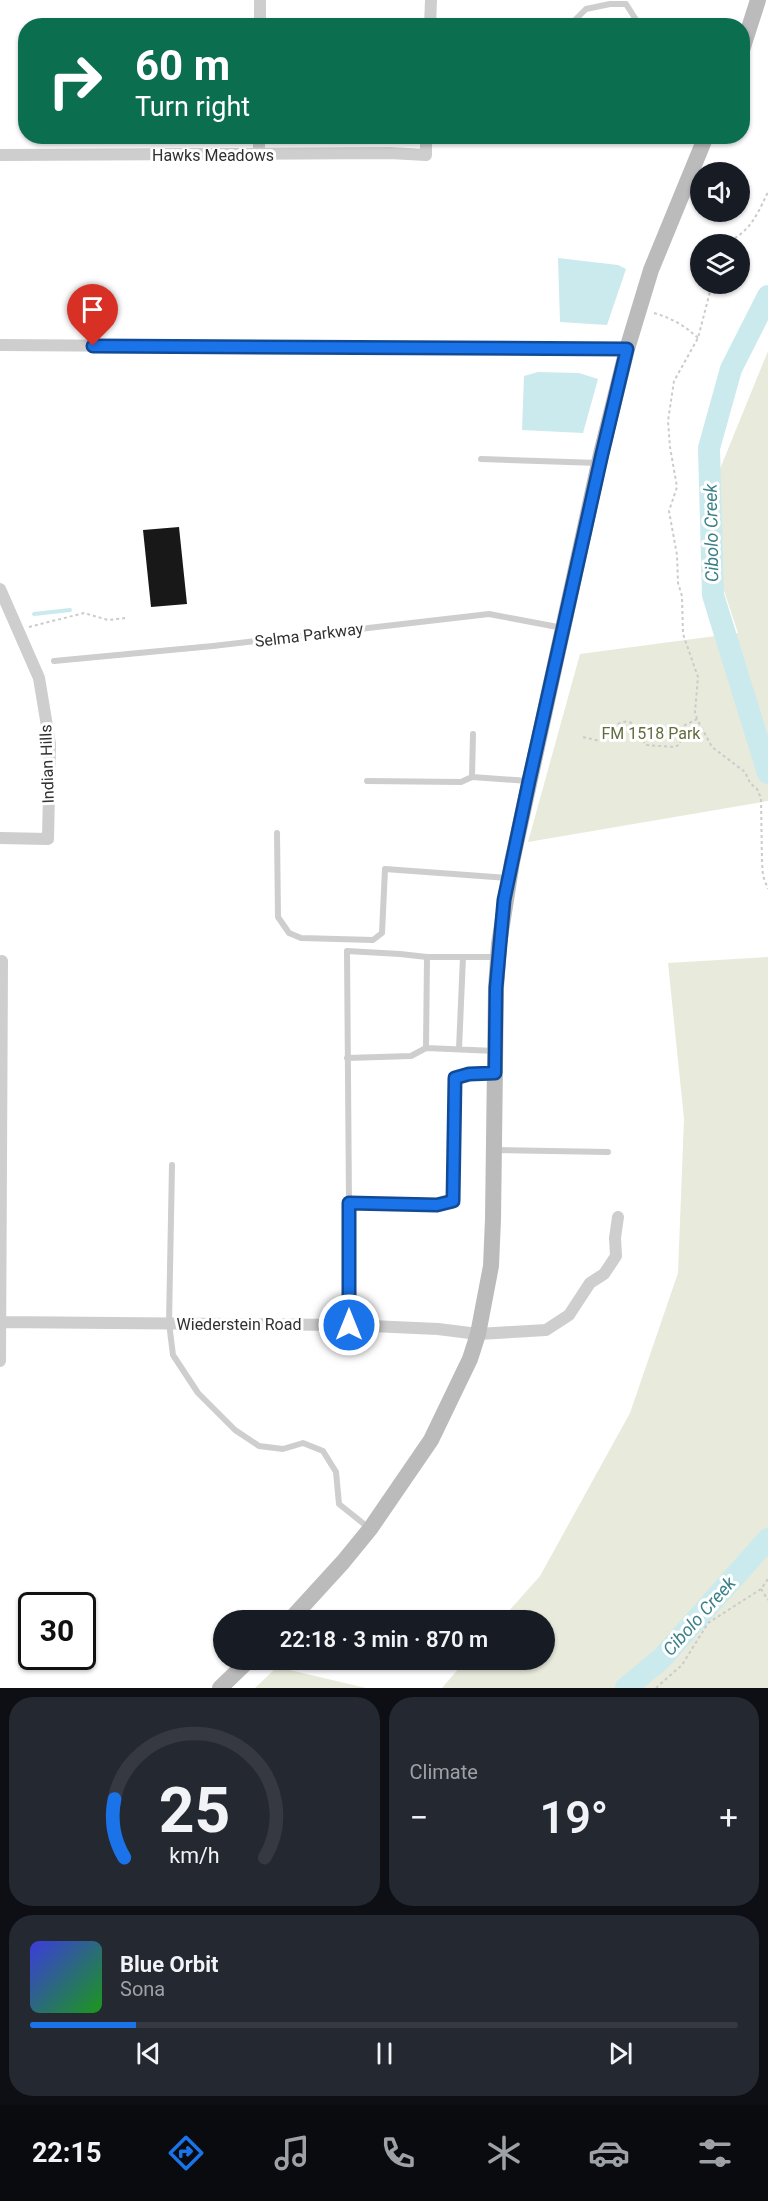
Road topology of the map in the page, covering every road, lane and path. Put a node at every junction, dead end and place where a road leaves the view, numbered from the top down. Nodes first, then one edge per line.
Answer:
1 (260, 0) edge
2 (431, 0) edge
3 (758, 0) edge
4 (260, 18) edge
5 (430, 18) edge
6 (577, 18) edge
7 (635, 18) edge
8 (750, 25) edge
9 (259, 144) edge
10 (426, 144) edge
11 (703, 144) edge
12 (0, 154) edge
13 (259, 155) junction
14 (768, 192) edge
15 (742, 234) edge
16 (709, 294) edge
17 (639, 308) junction
18 (698, 338) junction
19 (0, 345) edge
20 (627, 349) junction
21 (482, 459) dead end
22 (599, 463) junction
23 (0, 589) edge
24 (126, 618) dead end
25 (563, 628) junction
26 (17, 630) junction
27 (54, 661) dead end
28 (697, 719) junction
29 (473, 734) dead end
30 (584, 737) dead end
31 (472, 777) junction
32 (367, 781) dead end
33 (529, 781) junction
34 (277, 833) dead end
35 (0, 838) edge
36 (508, 878) junction
37 (768, 889) edge
38 (427, 957) junction
39 (463, 957) junction
40 (498, 957) junction
41 (3, 961) dead end
42 (426, 1048) junction
43 (459, 1049) junction
44 (495, 1051) junction
45 (347, 1058) junction
46 (495, 1073) junction
47 (494, 1150) junction
48 (609, 1152) dead end
49 (172, 1165) dead end
50 (349, 1203) junction
51 (618, 1217) dead end
52 (0, 1322) edge
53 (168, 1323) junction
54 (349, 1325) junction
55 (478, 1334) junction
56 (0, 1361) edge
57 (370, 1529) junction
58 (768, 1579) edge
59 (761, 1589) junction
60 (768, 1600) edge
61 (299, 1610) edge
62 (239, 1670) edge
63 (220, 1688) edge
64 (656, 1688) edge

1 - 4 street
2 - 5 street
3 - 8 main road
6 - 7 lane
9 - 13 street
10 - 13 street, Hawks Meadows
11 - 17 main road
12 - 13 street, Hawks Meadows
14 - 15 path
16 - 18 path
17 - 18 path
17 - 20 main road
18 - 28 path
19 - 20 street
20 - 22 main road
21 - 22 lane
22 - 25 main road
23 - 26 street, Indian Hills
24 - 26 path
25 - 27 lane, Selma Parkway
25 - 33 main road
26 - 35 street, Indian Hills
28 - 30 path
28 - 37 path
29 - 31 lane
31 - 32 lane
31 - 33 lane
33 - 36 main road
34 - 36 lane
36 - 40 main road
38 - 39 lane
38 - 42 lane
38 - 45 lane
39 - 40 lane
39 - 43 lane
40 - 44 main road
41 - 52 street
42 - 43 lane
42 - 45 lane
43 - 44 lane
44 - 46 main road
45 - 50 lane
46 - 47 main road
46 - 50 lane
47 - 48 lane
47 - 55 main road
49 - 53 lane
50 - 54 street
51 - 55 street, Wiederstein Road
52 - 53 street, Wiederstein Road
52 - 56 street
53 - 54 street, Wiederstein Road
53 - 57 lane
54 - 55 street, Wiederstein Road
55 - 57 main road
57 - 61 main road
58 - 59 path
59 - 60 path
59 - 64 path
62 - 63 main road

